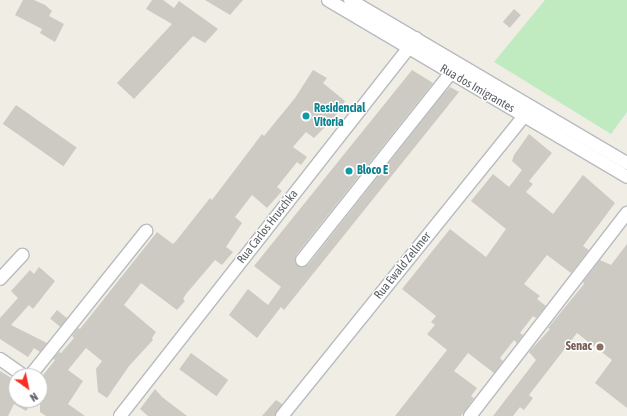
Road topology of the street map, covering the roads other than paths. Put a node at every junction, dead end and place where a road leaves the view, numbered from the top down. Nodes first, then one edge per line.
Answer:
1 (350, 0) edge
2 (336, 2) edge
3 (416, 38) junction
4 (409, 48) junction
5 (451, 73) junction
6 (524, 116) junction
7 (627, 163) edge
8 (626, 173) edge
9 (627, 213) edge
10 (146, 231) dead end
11 (22, 255) dead end
12 (302, 260) dead end
13 (0, 279) edge
14 (0, 359) edge
15 (13, 368) edge
16 (36, 368) edge
17 (120, 416) edge
18 (282, 416) edge
19 (470, 416) edge

1 - 3 street, Rua dos Imigrantes
2 - 4 street, Rua dos Imigrantes
3 - 4 street, Rua Carlos Hruschka
3 - 7 street, Rua dos Imigrantes
4 - 5 street, Rua dos Imigrantes
4 - 17 street, Rua Carlos Hruschka
5 - 6 street, Rua dos Imigrantes
5 - 12 street
6 - 8 street, Rua dos Imigrantes
6 - 18 street, Rua Ewald Zellmer
9 - 19 street
10 - 16 street
11 - 13 street
14 - 15 street

